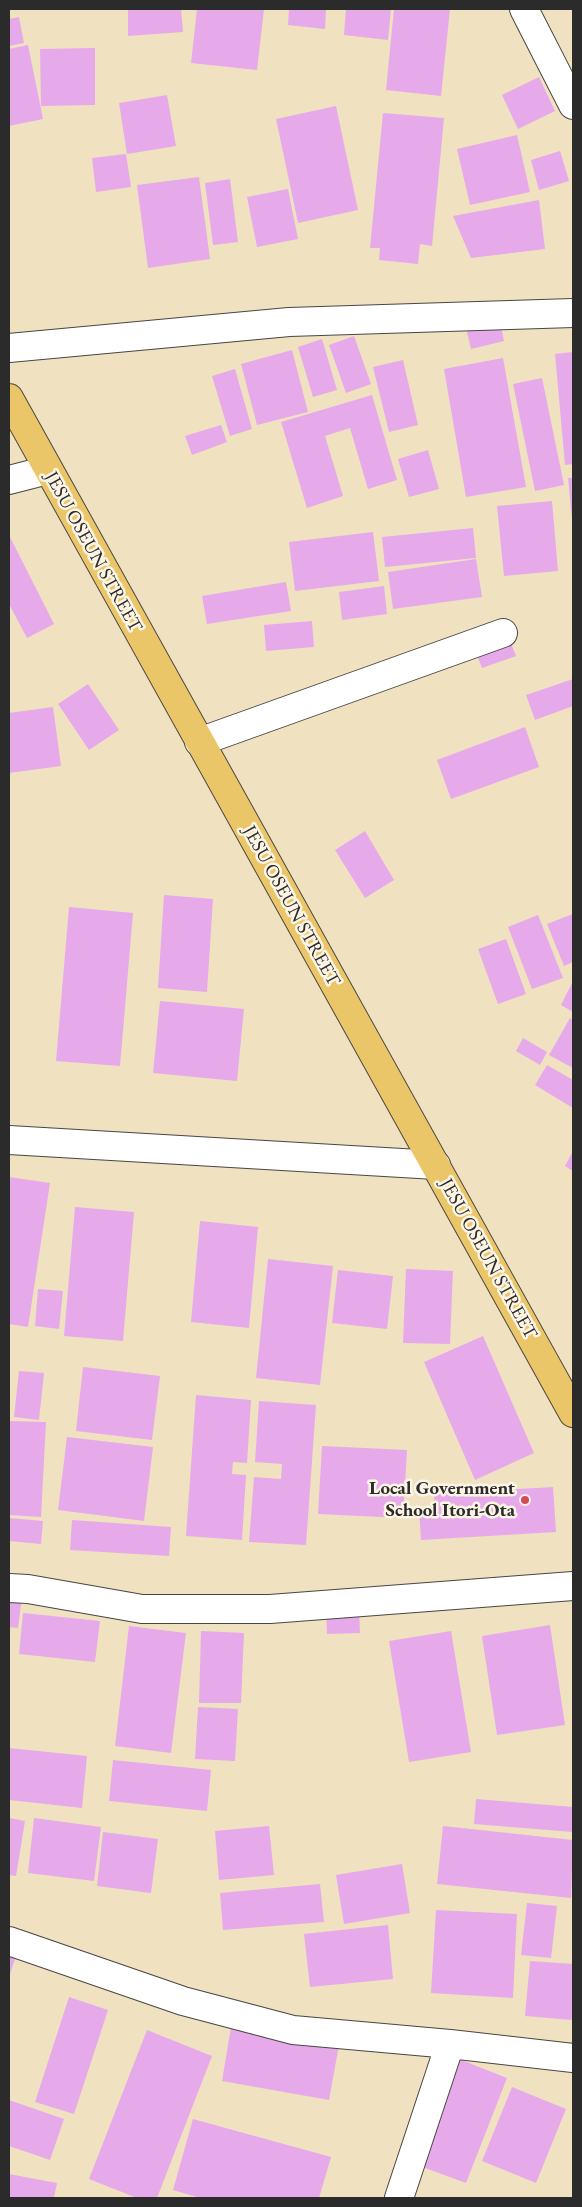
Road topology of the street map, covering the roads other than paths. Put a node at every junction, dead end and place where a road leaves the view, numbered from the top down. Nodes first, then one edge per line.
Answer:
1 (524, 9) edge
2 (573, 105) edge
3 (573, 313) edge
4 (9, 348) edge
5 (9, 398) edge
6 (48, 470) junction
7 (9, 480) edge
8 (503, 633) dead end
9 (199, 742) junction
10 (9, 1140) edge
11 (436, 1165) junction
12 (573, 1413) edge
13 (573, 1586) edge
14 (9, 1588) edge
15 (9, 1941) edge
16 (450, 2044) junction
17 (573, 2058) edge
18 (399, 2198) edge

1 - 2 street
3 - 4 street
5 - 6 main road, JESU OSEUN STREET
6 - 7 street
6 - 9 main road, JESU OSEUN STREET
8 - 9 street
9 - 11 main road, JESU OSEUN STREET
10 - 11 street
11 - 12 main road, JESU OSEUN STREET
13 - 14 street
15 - 16 street
16 - 17 street
16 - 18 street

